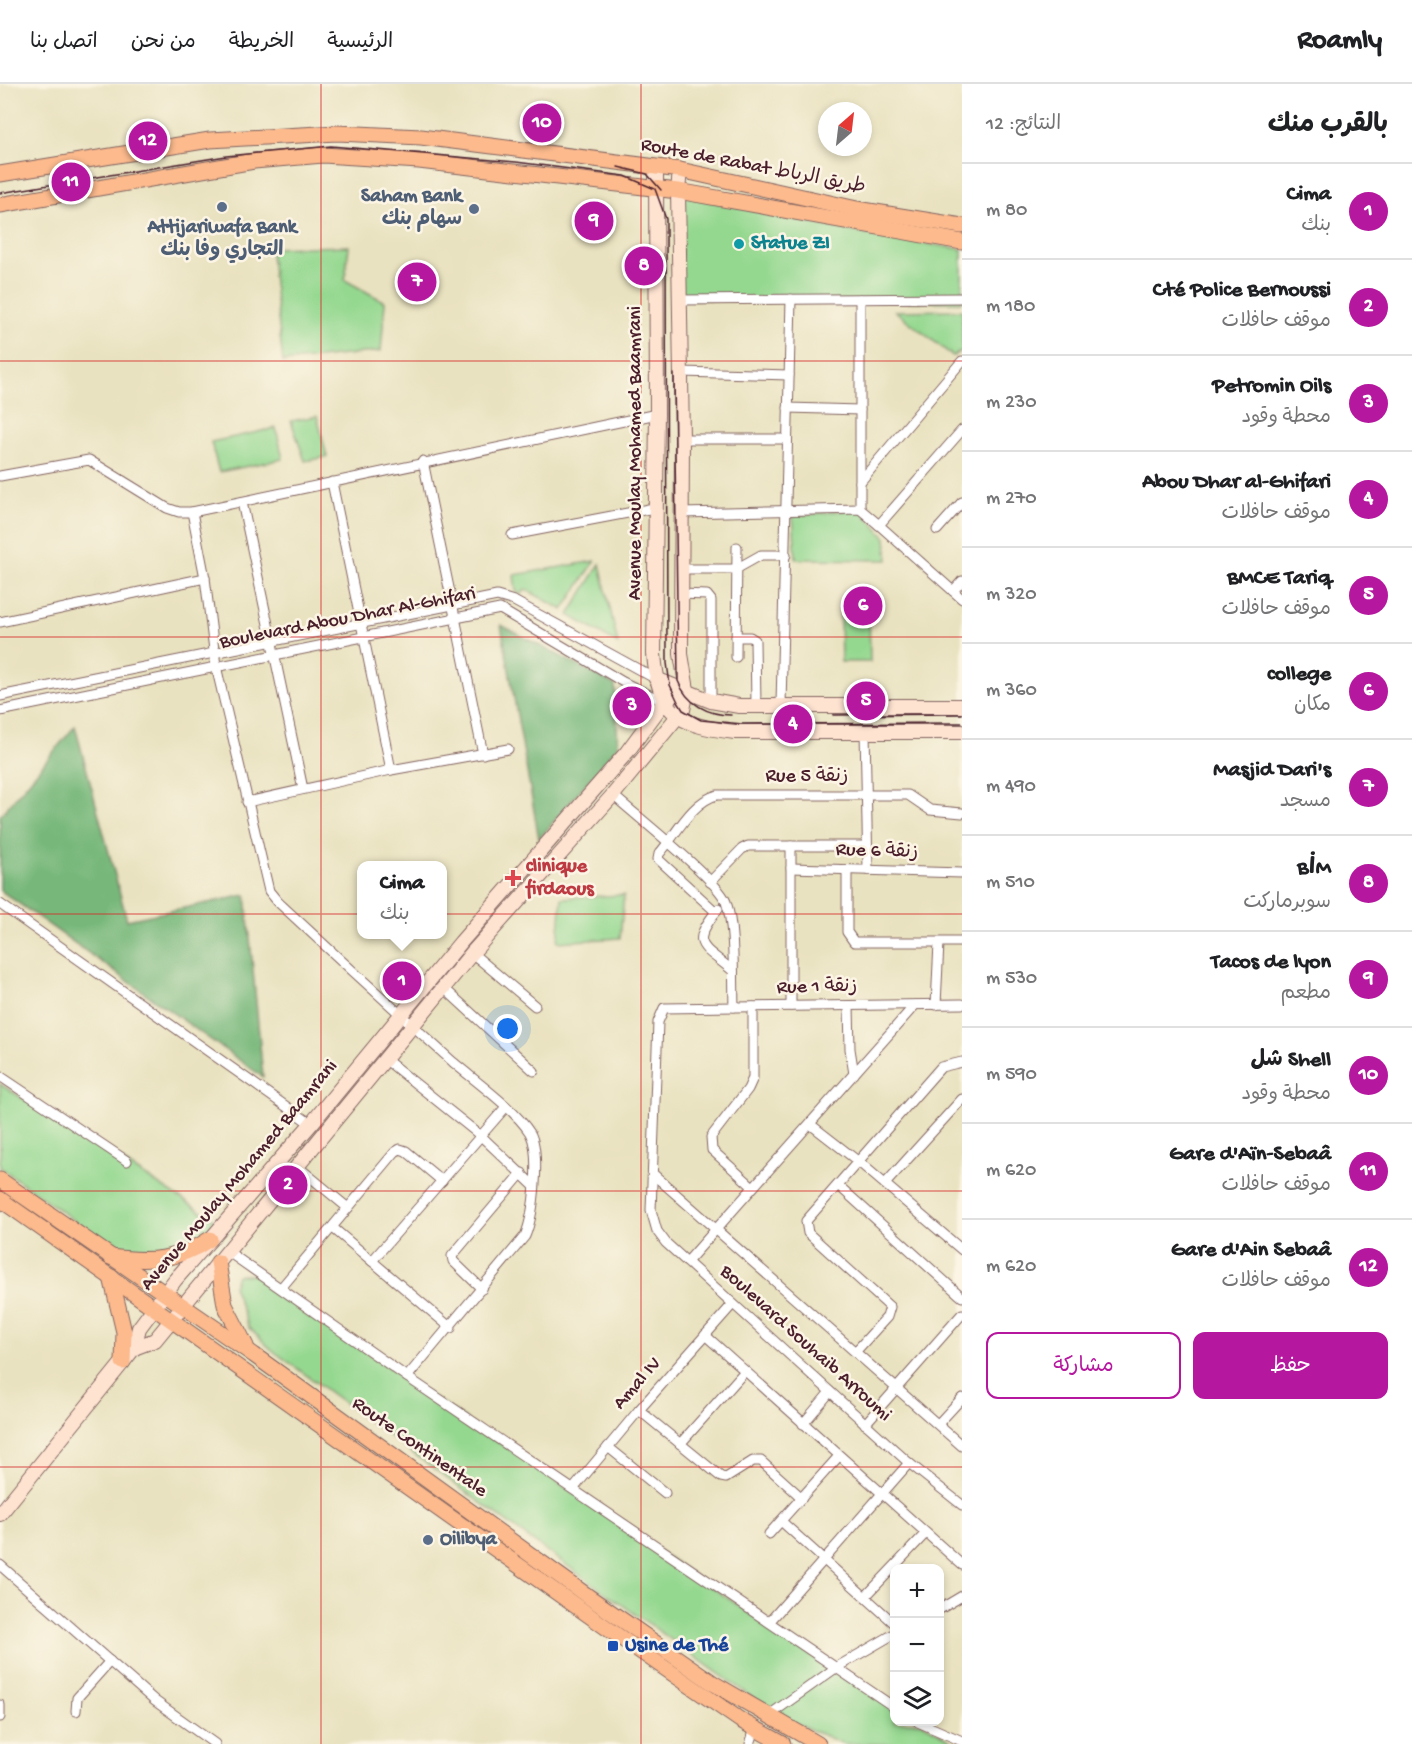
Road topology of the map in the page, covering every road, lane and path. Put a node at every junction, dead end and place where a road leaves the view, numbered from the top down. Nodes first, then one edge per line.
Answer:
1 (656, 167) junction
2 (680, 170) junction
3 (0, 174) edge
4 (655, 189) junction
5 (678, 191) junction
6 (0, 205) edge
7 (962, 226) edge
8 (962, 242) edge
9 (962, 298) edge
10 (791, 299) junction
11 (860, 299) junction
12 (680, 300) junction
13 (962, 361) edge
14 (681, 372) junction
15 (789, 375) junction
16 (788, 408) junction
17 (860, 410) junction
18 (657, 414) junction
19 (962, 430) edge
20 (682, 439) junction
21 (787, 439) junction
22 (423, 461) junction
23 (0, 476) edge
24 (332, 482) junction
25 (860, 482) junction
26 (242, 502) junction
27 (962, 502) edge
28 (654, 508) junction
29 (860, 509) junction
30 (786, 511) junction
31 (954, 511) junction
32 (192, 512) junction
33 (681, 513) junction
34 (962, 519) edge
35 (879, 525) junction
36 (937, 530) dead end
37 (512, 535) dead end
38 (737, 547) dead end
39 (786, 555) junction
40 (681, 568) junction
41 (736, 569) junction
42 (205, 578) junction
43 (962, 581) edge
44 (953, 591) junction
45 (681, 594) junction
46 (962, 599) edge
47 (452, 604) junction
48 (455, 618) junction
49 (362, 621) junction
50 (0, 622) edge
51 (365, 636) junction
52 (736, 637) junction
53 (272, 641) junction
54 (214, 653) junction
55 (274, 655) junction
56 (736, 657) dead end
57 (216, 666) junction
58 (656, 679) junction
59 (687, 690) junction
60 (0, 696) edge
61 (711, 701) junction
62 (664, 702) junction
63 (756, 705) junction
64 (781, 705) junction
65 (962, 706) edge
66 (0, 711) edge
67 (679, 716) junction
68 (865, 731) junction
69 (962, 732) edge
70 (508, 749) dead end
71 (483, 754) junction
72 (392, 770) junction
73 (303, 789) junction
74 (613, 795) junction
75 (866, 795) junction
76 (247, 802) junction
77 (962, 813) edge
78 (668, 844) junction
79 (791, 846) junction
80 (867, 846) junction
81 (791, 868) junction
82 (847, 870) junction
83 (868, 870) junction
84 (962, 873) edge
85 (710, 882) junction
86 (725, 900) junction
87 (0, 904) edge
88 (716, 912) junction
89 (962, 942) edge
90 (939, 943) junction
91 (472, 953) junction
92 (733, 971) junction
93 (444, 988) junction
94 (962, 1004) edge
95 (915, 1005) junction
96 (936, 1005) junction
97 (536, 1006) dead end
98 (753, 1006) junction
99 (791, 1006) junction
100 (849, 1006) junction
101 (734, 1007) junction
102 (400, 1015) junction
103 (412, 1025) junction
104 (385, 1059) junction
105 (962, 1064) edge
106 (534, 1071) dead end
107 (854, 1074) junction
108 (0, 1076) edge
109 (962, 1098) edge
110 (505, 1108) junction
111 (311, 1124) junction
112 (810, 1124) junction
113 (481, 1136) junction
114 (127, 1161) dead end
115 (859, 1162) junction
116 (297, 1166) junction
117 (522, 1173) junction
118 (654, 1174) junction
119 (0, 1180) edge
120 (442, 1181) junction
121 (885, 1184) junction
122 (534, 1186) junction
123 (839, 1186) junction
124 (753, 1187) junction
125 (0, 1199) edge
126 (348, 1208) junction
127 (333, 1228) junction
128 (716, 1228) junction
129 (210, 1239) junction
130 (962, 1250) edge
131 (108, 1256) junction
132 (223, 1256) junction
133 (372, 1261) junction
134 (687, 1262) junction
135 (111, 1277) junction
136 (281, 1288) junction
137 (482, 1289) junction
138 (164, 1294) junction
139 (962, 1297) edge
140 (732, 1305) junction
141 (182, 1307) junction
142 (153, 1308) junction
143 (962, 1314) edge
144 (171, 1320) junction
145 (451, 1328) junction
146 (705, 1335) junction
147 (134, 1348) junction
148 (856, 1351) junction
149 (254, 1355) junction
150 (123, 1362) junction
151 (745, 1371) junction
152 (407, 1377) junction
153 (896, 1388) junction
154 (830, 1392) junction
155 (962, 1398) edge
156 (639, 1410) junction
157 (803, 1424) junction
158 (865, 1424) junction
159 (938, 1424) junction
160 (680, 1444) junction
161 (962, 1446) edge
162 (608, 1447) junction
163 (839, 1456) junction
164 (909, 1463) junction
165 (574, 1488) junction
166 (665, 1493) dead end
167 (882, 1494) junction
168 (949, 1495) junction
169 (962, 1495) edge
170 (802, 1498) junction
171 (962, 1505) edge
172 (0, 1514) edge
173 (781, 1521) junction
174 (769, 1534) dead end
175 (925, 1534) junction
176 (825, 1559) junction
177 (0, 1565) edge
178 (962, 1565) edge
179 (866, 1596) junction
180 (962, 1596) edge
181 (944, 1605) edge
182 (890, 1619) edge
183 (770, 1621) junction
184 (890, 1636) edge
185 (110, 1661) junction
186 (837, 1667) junction
187 (890, 1704) edge
188 (0, 1705) edge
189 (76, 1711) dead end
190 (768, 1716) junction
191 (0, 1717) edge
192 (928, 1726) edge
193 (755, 1729) junction
194 (961, 1739) edge
195 (215, 1744) edge
196 (750, 1744) edge
197 (783, 1744) edge
198 (818, 1744) edge

1 - 2 main road, Route de Rabat طريق الرباط
1 - 3 main road, Route de Rabat طريق الرباط
1 - 4 street, Avenue Moulay Mohamed Baamrani
2 - 5 street, Avenue Moulay Mohamed Baamrani
2 - 7 main road, Route de Rabat طريق الرباط
4 - 5 main road, Route de Rabat طريق الرباط
4 - 6 main road, Route de Rabat طريق الرباط
4 - 18 street, Avenue Moulay Mohamed Baamrani
5 - 8 main road, Route de Rabat طريق الرباط
5 - 12 street, Avenue Moulay Mohamed Baamrani
9 - 11 street
10 - 11 street
10 - 12 street
10 - 15 street
11 - 17 street
12 - 14 street, Avenue Moulay Mohamed Baamrani
13 - 25 street
14 - 15 street
14 - 20 street, Avenue Moulay Mohamed Baamrani
15 - 16 street
16 - 17 street
16 - 21 street
17 - 25 street
18 - 22 street
18 - 28 street, Avenue Moulay Mohamed Baamrani
19 - 35 street
20 - 21 street
20 - 33 street, Avenue Moulay Mohamed Baamrani
21 - 30 street
22 - 24 street
22 - 47 street
23 - 32 street
24 - 26 street
24 - 49 street
25 - 29 street
26 - 32 street
26 - 53 street
27 - 31 street
28 - 37 street
28 - 58 street, Avenue Moulay Mohamed Baamrani
29 - 30 street
29 - 35 street
30 - 33 street
30 - 39 street
31 - 34 street
31 - 36 street
32 - 42 street
33 - 40 street, Avenue Moulay Mohamed Baamrani
35 - 44 street
38 - 41 street
39 - 41 street
39 - 64 street
40 - 41 street
40 - 45 street, Avenue Moulay Mohamed Baamrani
41 - 52 street
42 - 50 street
42 - 54 street
43 - 44 street
44 - 46 street
45 - 59 street, Avenue Moulay Mohamed Baamrani
45 - 61 street
47 - 48 street
47 - 49 street, Boulevard Abou Dhar Al-Ghifari
47 - 58 street, Boulevard Abou Dhar Al-Ghifari
48 - 51 street, Boulevard Abou Dhar Al-Ghifari
48 - 62 street, Boulevard Abou Dhar Al-Ghifari
48 - 71 street
49 - 51 street
49 - 53 street, Boulevard Abou Dhar Al-Ghifari
51 - 55 street, Boulevard Abou Dhar Al-Ghifari
51 - 72 street
52 - 56 street
52 - 63 street
53 - 54 street, Boulevard Abou Dhar Al-Ghifari
53 - 55 street
54 - 57 street
54 - 60 street, Boulevard Abou Dhar Al-Ghifari
55 - 57 street, Boulevard Abou Dhar Al-Ghifari
55 - 73 street
57 - 66 street, Boulevard Abou Dhar Al-Ghifari
57 - 76 street
58 - 59 street, Boulevard Abou Dhar Al-Ghifari
58 - 62 street, Avenue Moulay Mohamed Baamrani
59 - 61 street, Boulevard Abou Dhar Al-Ghifari
59 - 62 street, Avenue Moulay Mohamed Baamrani
59 - 67 street, Avenue Moulay Mohamed Baamrani
61 - 63 street, Boulevard Abou Dhar Al-Ghifari
62 - 67 street, Boulevard Abou Dhar Al-Ghifari
62 - 102 street, Avenue Moulay Mohamed Baamrani
63 - 64 street, Boulevard Abou Dhar Al-Ghifari
64 - 65 street, Boulevard Abou Dhar Al-Ghifari
67 - 68 street, Boulevard Abou Dhar Al-Ghifari
67 - 74 street, Avenue Moulay Mohamed Baamrani
68 - 69 street, Boulevard Abou Dhar Al-Ghifari
68 - 75 street
70 - 71 street
71 - 72 street
72 - 73 street
73 - 76 street
74 - 78 street
74 - 91 street, Avenue Moulay Mohamed Baamrani
75 - 77 street, Rue 5 زنقة
75 - 78 street, Rue 5 زنقة
75 - 80 street
76 - 102 street
78 - 85 street
78 - 88 street
79 - 80 street
79 - 81 street
79 - 85 street
80 - 83 street
81 - 82 street, Rue 6 زنقة
81 - 99 street
82 - 83 street, Rue 6 زنقة
82 - 90 street
83 - 84 street, Rue 6 زنقة
85 - 86 street
86 - 88 street
86 - 92 street
87 - 111 street
88 - 92 street
89 - 90 street
90 - 96 street
91 - 93 street, Avenue Moulay Mohamed Baamrani
91 - 97 street
92 - 101 street
93 - 103 street, Avenue Moulay Mohamed Baamrani
93 - 106 street
94 - 96 street, Rue 1 زنقة
95 - 96 street, Rue 1 زنقة
95 - 100 street, Rue 1 زنقة
95 - 107 street
98 - 99 street, Rue 1 زنقة
98 - 101 street, Rue 1 زنقة
98 - 124 street
99 - 100 street, Rue 1 زنقة
100 - 107 street
101 - 118 street, Rue 1 زنقة
102 - 103 street
102 - 111 street, Avenue Moulay Mohamed Baamrani
103 - 104 street, Avenue Moulay Mohamed Baamrani
103 - 110 street
104 - 113 street
104 - 116 street, Avenue Moulay Mohamed Baamrani
105 - 115 street
107 - 112 street
108 - 114 street
109 - 121 street
110 - 113 street
110 - 122 street
111 - 129 street, Avenue Moulay Mohamed Baamrani
112 - 115 street
112 - 124 street
113 - 117 street
113 - 120 street
115 - 121 street
115 - 123 street
116 - 126 street
116 - 132 street, Avenue Moulay Mohamed Baamrani
117 - 122 street
117 - 137 street
118 - 128 street
118 - 134 street, Boulevard Souhaib Arroumi
119 - 131 main road, Route Continentale
120 - 126 street
120 - 133 street
121 - 130 street
122 - 137 street
123 - 139 street
123 - 148 street
124 - 128 street
125 - 135 main road, Route Continentale
126 - 127 street
127 - 133 street
127 - 136 street
128 - 134 street
128 - 148 street
129 - 131 main road
129 - 138 street, Avenue Moulay Mohamed Baamrani
131 - 138 main road, Route Continentale
132 - 136 street
132 - 141 street, Avenue Moulay Mohamed Baamrani
132 - 149 main road
133 - 145 street
134 - 140 street, Boulevard Souhaib Arroumi
135 - 142 main road, Route Continentale
135 - 150 main road
136 - 152 street
137 - 145 street
138 - 141 main road, Route Continentale
138 - 142 street, Avenue Moulay Mohamed Baamrani
140 - 146 street, Amal IV
140 - 154 street, Boulevard Souhaib Arroumi
141 - 144 street, Avenue Moulay Mohamed Baamrani
141 - 149 main road, Route Continentale
142 - 144 main road, Route Continentale
142 - 147 street, Avenue Moulay Mohamed Baamrani
143 - 153 street
144 - 147 street, Avenue Moulay Mohamed Baamrani
144 - 193 main road, Route Continentale
145 - 152 street
146 - 151 street
146 - 156 street, Amal IV
147 - 150 street
148 - 153 street
149 - 190 main road, Route Continentale
150 - 172 street
151 - 157 street
151 - 160 street
152 - 165 street
153 - 158 street
153 - 159 street
154 - 157 street
154 - 158 street, Boulevard Souhaib Arroumi
155 - 159 street
156 - 160 street
156 - 162 street, Amal IV
157 - 163 street
158 - 164 street, Boulevard Souhaib Arroumi
159 - 161 street
160 - 170 street
162 - 165 street, Amal IV
162 - 166 street
163 - 167 street
163 - 170 street
164 - 167 street
164 - 168 street, Boulevard Souhaib Arroumi
165 - 183 street
167 - 175 street
167 - 176 street
168 - 169 street
168 - 171 street, Boulevard Souhaib Arroumi
170 - 173 street
173 - 174 street
173 - 176 street
175 - 178 street
175 - 179 street
176 - 179 street
176 - 183 street
177 - 185 street
179 - 182 street
180 - 181 street
183 - 186 street
184 - 186 street
185 - 189 street
185 - 195 street
186 - 187 street
186 - 190 street
188 - 191 street
190 - 198 main road, Route Continentale
192 - 194 street
193 - 196 street
193 - 197 main road, Route Continentale

